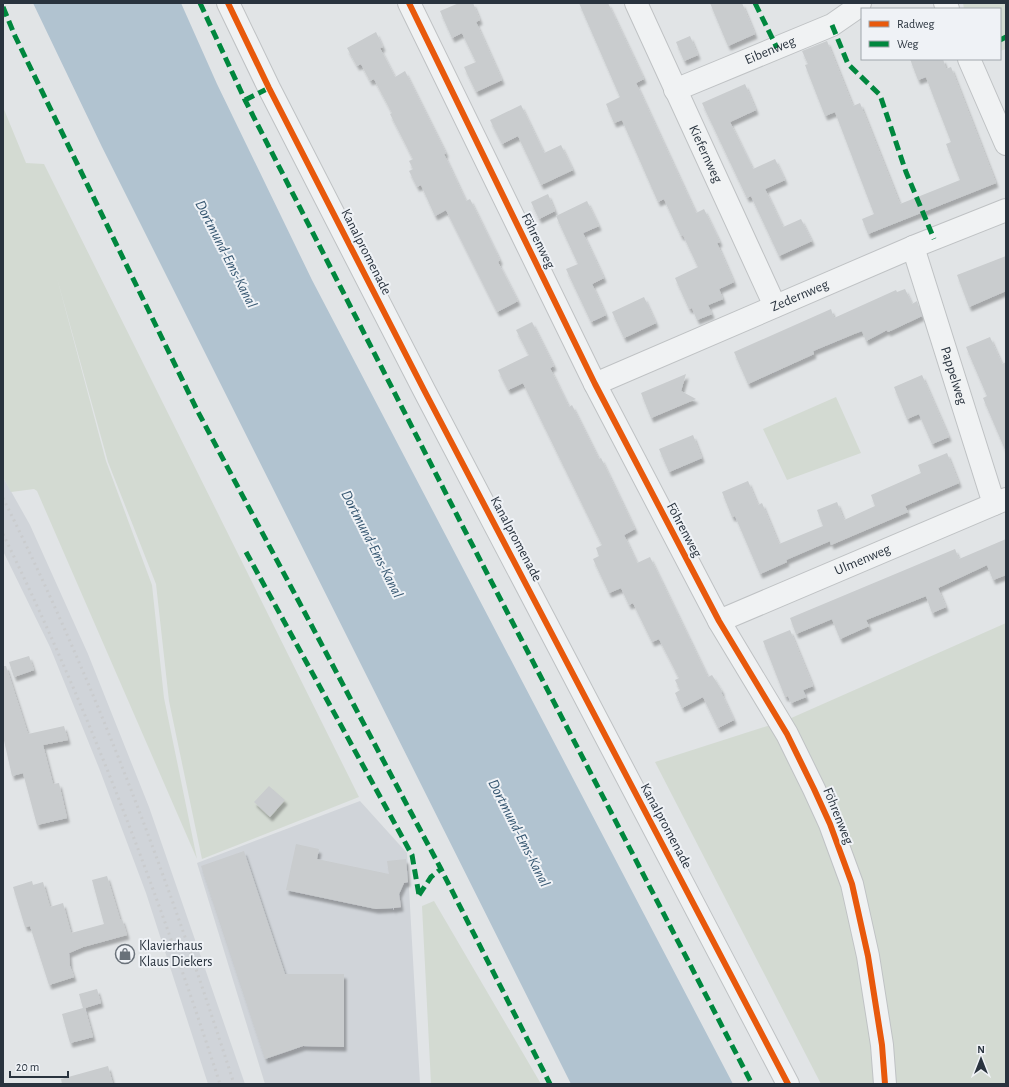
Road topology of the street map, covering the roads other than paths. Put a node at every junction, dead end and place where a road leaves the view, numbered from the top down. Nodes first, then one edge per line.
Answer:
1 (228, 3) edge
2 (408, 3) edge
3 (636, 3) edge
4 (860, 3) edge
5 (969, 60) edge
6 (675, 90) junction
7 (1006, 144) edge
8 (1006, 210) edge
9 (913, 247) junction
10 (775, 306) junction
11 (594, 384) junction
12 (1000, 501) edge
13 (719, 621) junction
14 (788, 1084) edge
15 (885, 1084) edge

1 - 14 street, Kanalpromenade
2 - 11 street, Föhrenweg
3 - 6 street, Kiefernweg
4 - 6 street, Eibenweg
5 - 7 street
6 - 10 street, Kiefernweg
8 - 9 street, Zedernweg
9 - 10 street, Zedernweg
9 - 12 street, Pappelweg
10 - 11 street, Zedernweg
11 - 13 street, Föhrenweg
12 - 13 street, Ulmenweg
13 - 15 street, Föhrenweg

